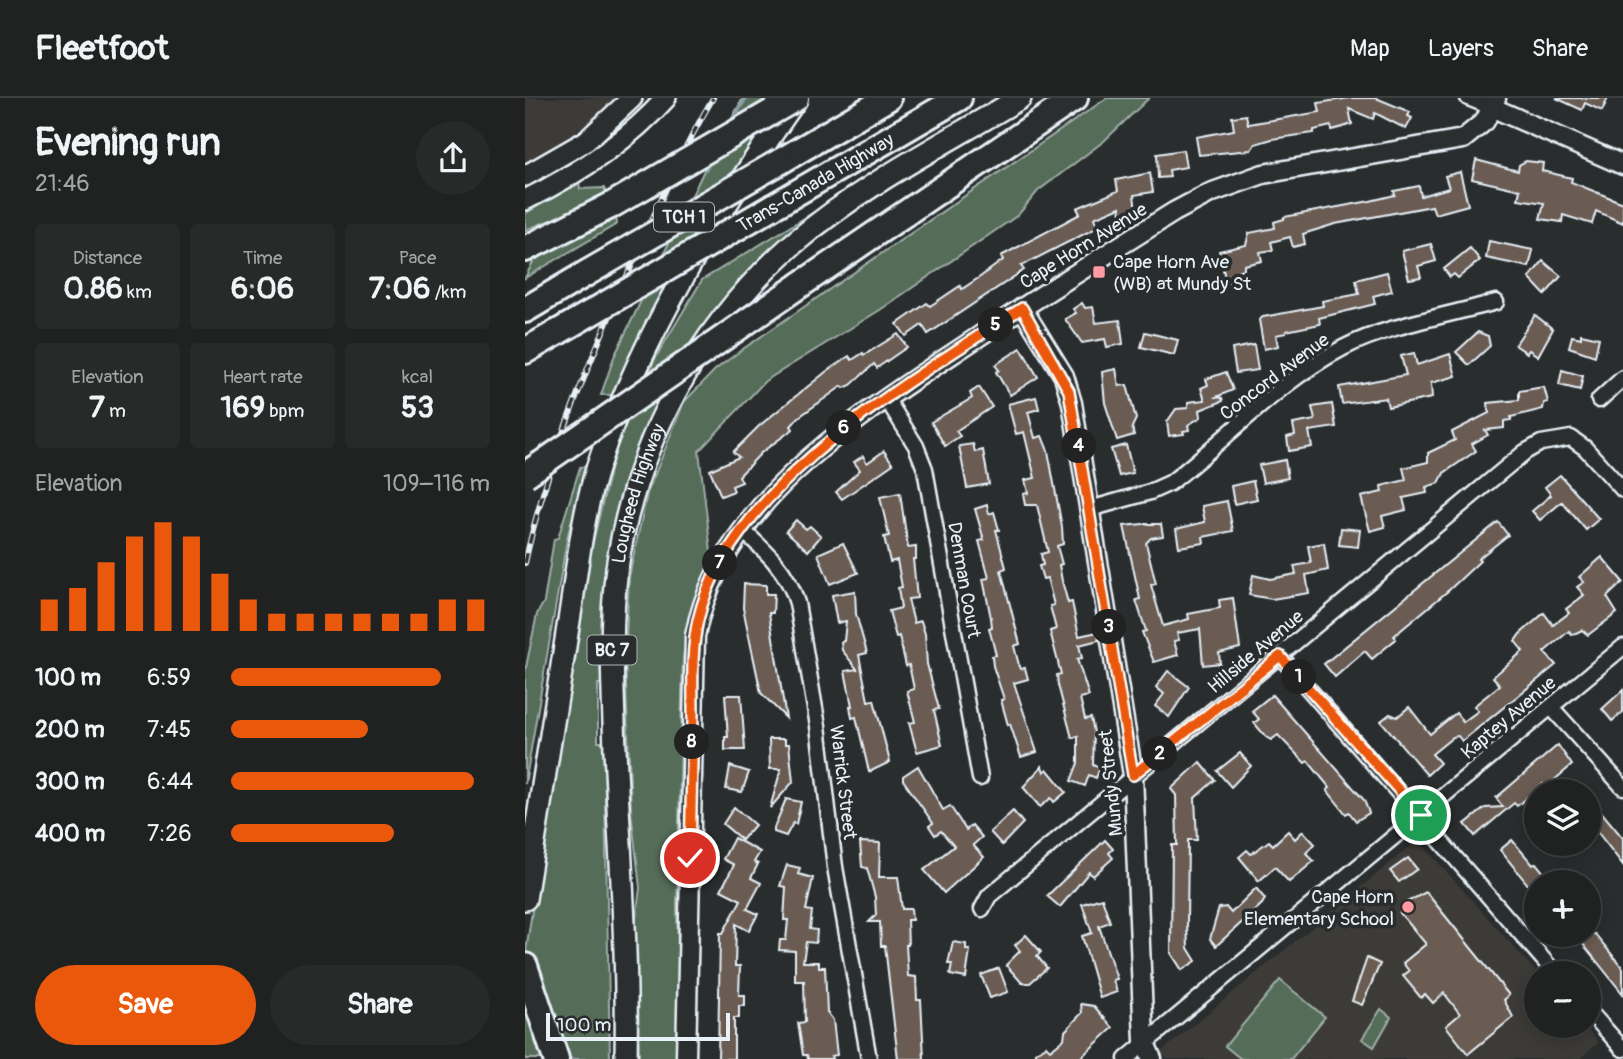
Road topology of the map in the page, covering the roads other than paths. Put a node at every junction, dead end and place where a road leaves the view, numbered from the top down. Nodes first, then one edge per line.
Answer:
1 (632, 98) edge
2 (666, 98) edge
3 (797, 98) edge
4 (888, 98) edge
5 (960, 98) edge
6 (1020, 98) edge
7 (1075, 98) edge
8 (1468, 98) edge
9 (1494, 103) edge
10 (1623, 165) edge
11 (525, 176) edge
12 (525, 200) edge
13 (610, 206) junction
14 (525, 242) edge
15 (525, 249) edge
16 (1496, 302) dead end
17 (1022, 308) junction
18 (525, 310) edge
19 (525, 351) edge
20 (1623, 378) edge
21 (886, 398) junction
22 (1599, 400) dead end
23 (525, 475) edge
24 (1623, 490) edge
25 (1090, 509) junction
26 (742, 530) junction
27 (1623, 647) edge
28 (1280, 656) junction
29 (1551, 707) junction
30 (551, 736) junction
31 (1133, 775) junction
32 (980, 778) dead end
33 (1623, 788) edge
34 (1421, 815) junction
35 (525, 838) edge
36 (525, 900) edge
37 (982, 909) dead end
38 (1545, 961) edge
39 (525, 966) edge
40 (1601, 1024) edge
41 (1144, 1041) junction
42 (1623, 1049) edge
43 (554, 1053) edge
44 (627, 1059) edge
45 (686, 1059) edge
46 (869, 1059) edge
47 (1126, 1059) edge
48 (1151, 1059) edge

1 - 11 main road
2 - 12 main road
3 - 13 highway, bridge
3 - 30 main road, BC 7
4 - 18 highway, Trans-Canada Highway / TCH 1, bridge
5 - 19 highway, Trans-Canada Highway / TCH 1, bridge
6 - 44 main road, Lougheed Highway / BC 7
7 - 23 highway, bridge
8 - 9 street
9 - 10 street
9 - 17 street, Cape Horn Avenue
13 - 14 highway
13 - 15 highway
16 - 25 street, Concord Avenue
17 - 21 street, Cape Horn Avenue
17 - 25 street, Mundy Street
20 - 22 street
21 - 26 street, Cape Horn Avenue
21 - 32 street, Denman Court
24 - 28 street, Hillside Avenue
25 - 31 street, Mundy Street
26 - 45 street, Cape Horn Avenue
26 - 46 street, Warrick Street
27 - 29 street, Kaptey Avenue
28 - 31 street, Hillside Avenue
28 - 34 street
29 - 33 street
29 - 34 street, Kaptey Avenue
30 - 35 main road
30 - 36 main road, BC 7
31 - 37 street, Hillside Avenue
31 - 41 street, Mundy Street
34 - 38 street
34 - 41 street, Kaptey Avenue
39 - 43 highway
40 - 42 street
41 - 47 street, Kaptey Avenue
41 - 48 street, Mundy Street

